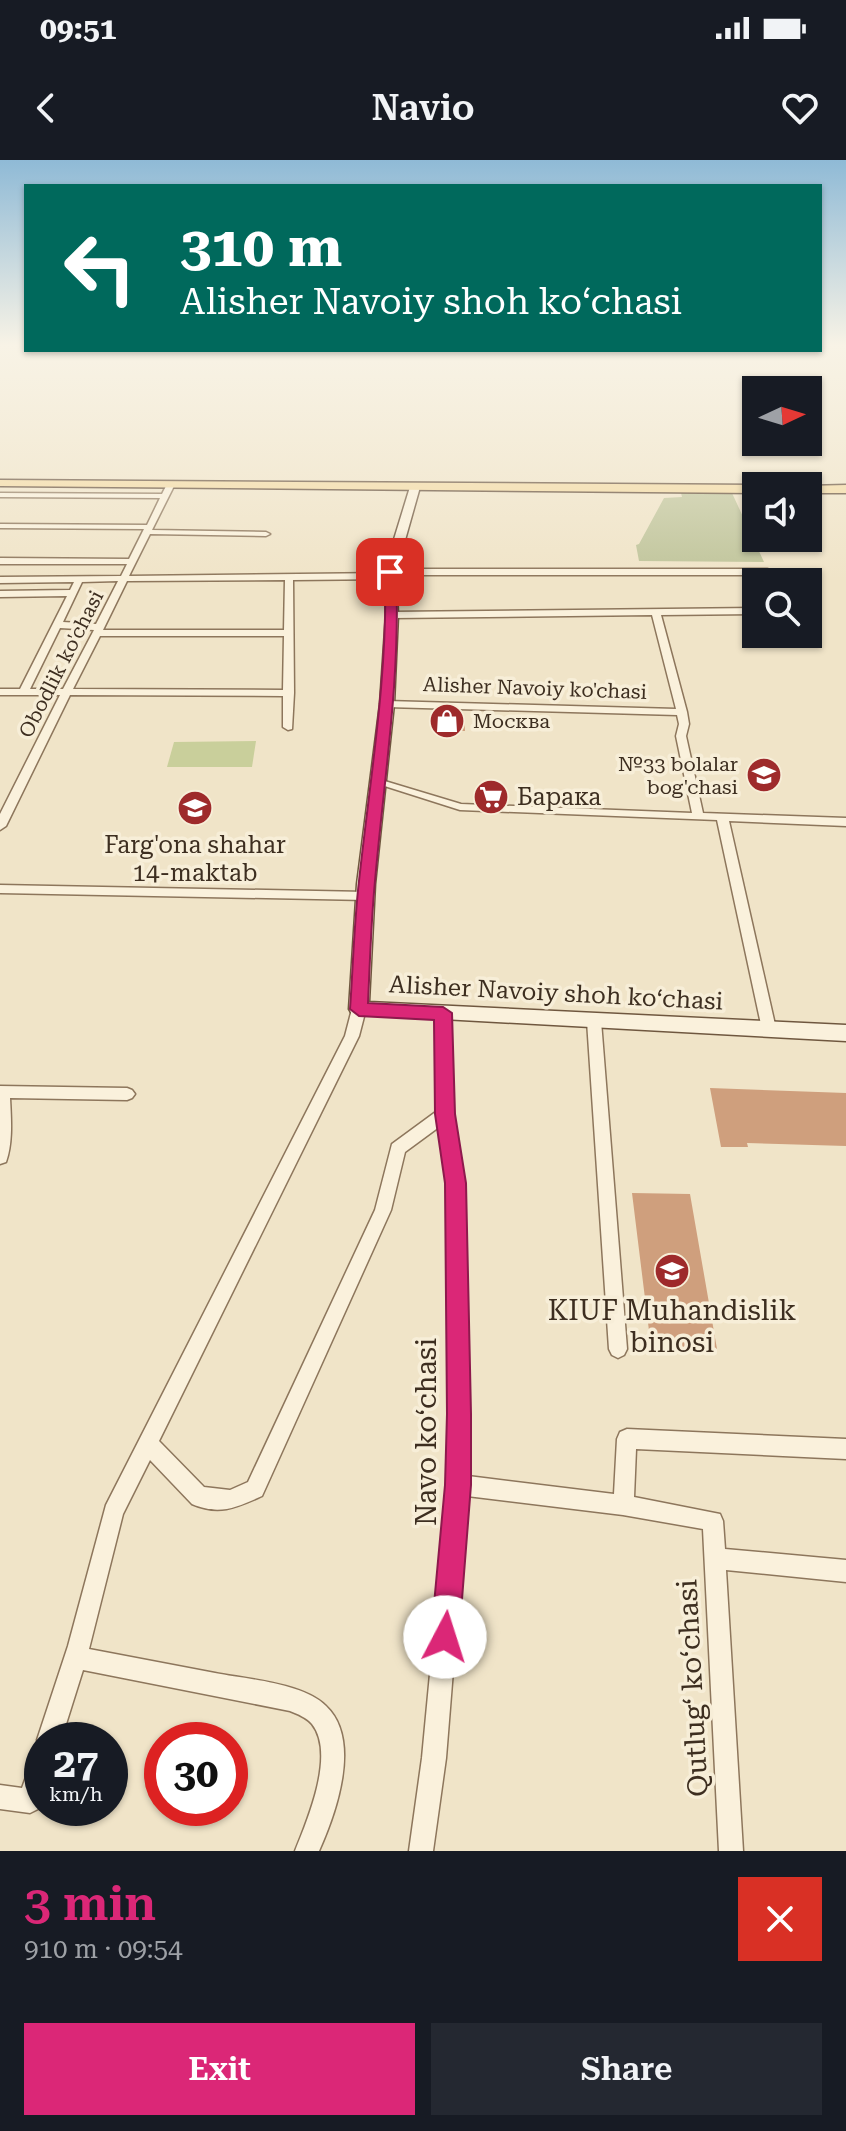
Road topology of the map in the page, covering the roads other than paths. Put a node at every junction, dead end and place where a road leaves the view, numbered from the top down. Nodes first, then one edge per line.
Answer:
1 (0, 485) edge
2 (415, 487) junction
3 (742, 489) edge
4 (822, 489) edge
5 (846, 489) edge
6 (168, 491) junction
7 (0, 495) edge
8 (0, 526) edge
9 (148, 530) junction
10 (266, 534) dead end
11 (0, 561) edge
12 (132, 562) junction
13 (742, 572) edge
14 (392, 574) junction
15 (124, 578) junction
16 (289, 579) junction
17 (0, 580) edge
18 (79, 580) junction
19 (73, 593) junction
20 (0, 594) edge
21 (742, 611) edge
22 (656, 612) junction
23 (392, 615) junction
24 (58, 625) junction
25 (98, 630) junction
26 (288, 633) junction
27 (0, 692) edge
28 (24, 692) junction
29 (289, 693) junction
30 (67, 694) junction
31 (387, 704) junction
32 (682, 712) junction
33 (288, 727) dead end
34 (378, 782) junction
35 (6, 802) edge
36 (698, 815) junction
37 (722, 816) junction
38 (846, 822) edge
39 (0, 826) edge
40 (0, 889) edge
41 (366, 896) junction
42 (359, 1009) junction
43 (443, 1013) junction
44 (594, 1021) junction
45 (769, 1029) junction
46 (846, 1033) edge
47 (1, 1092) edge
48 (127, 1094) dead end
49 (445, 1114) junction
50 (0, 1157) edge
51 (618, 1349) dead end
52 (148, 1444) junction
53 (846, 1449) edge
54 (458, 1485) junction
55 (623, 1505) junction
56 (716, 1559) junction
57 (846, 1571) edge
58 (75, 1657) junction
59 (55, 1722) edge
60 (0, 1797) edge
61 (24, 1800) edge
62 (307, 1851) edge
63 (421, 1851) edge
64 (731, 1851) edge

1 - 6 main road
2 - 3 main road
2 - 6 main road
2 - 14 street, Alisher Navoiy shoh koʻchasi
4 - 5 main road
6 - 7 street
6 - 9 street, Obodlik ko'chasi
8 - 9 street
9 - 10 street
9 - 12 street, Obodlik ko'chasi
11 - 12 street, Obodlik ko'chasi
12 - 15 street, Obodlik ko'chasi
13 - 14 street
14 - 16 street
14 - 23 street, Alisher Navoiy shoh koʻchasi
15 - 16 street
15 - 18 street
15 - 25 street, Obodlik ko'chasi
16 - 26 street
17 - 18 street
18 - 19 street
19 - 20 street
19 - 24 street
21 - 22 street
22 - 23 street
22 - 32 street, Alisher Navoiy ko'chasi
23 - 31 street, Alisher Navoiy shoh koʻchasi
24 - 25 street
24 - 28 street
25 - 26 street
25 - 30 street, Obodlik ko'chasi
26 - 29 street
27 - 28 street
28 - 30 street
29 - 30 street
29 - 33 street
30 - 35 street, Obodlik ko'chasi
31 - 32 street, Alisher Navoiy ko'chasi
31 - 34 street, Alisher Navoiy shoh koʻchasi
32 - 36 street, Alisher Navoiy ko'chasi
34 - 36 street
34 - 41 street, Alisher Navoiy shoh koʻchasi
35 - 39 street, Obodlik ko'chasi
36 - 37 street
37 - 38 street
37 - 45 street
40 - 41 street
41 - 42 street, Alisher Navoiy shoh koʻchasi
42 - 43 street, Alisher Navoiy shoh koʻchasi
42 - 52 street
43 - 44 street, Alisher Navoiy shoh koʻchasi
43 - 49 street, Navo koʻchasi
44 - 45 street, Alisher Navoiy shoh koʻchasi
44 - 51 street
45 - 46 street, Alisher Navoiy shoh koʻchasi
47 - 48 street
47 - 50 street
49 - 52 street
49 - 54 street, Navo koʻchasi
52 - 58 street
53 - 55 street
54 - 55 street
54 - 63 street, Navo koʻchasi
55 - 56 street, Qutlugʻ koʻchasi
56 - 57 street
56 - 64 street, Qutlugʻ koʻchasi
58 - 59 street
58 - 62 street
60 - 61 street

